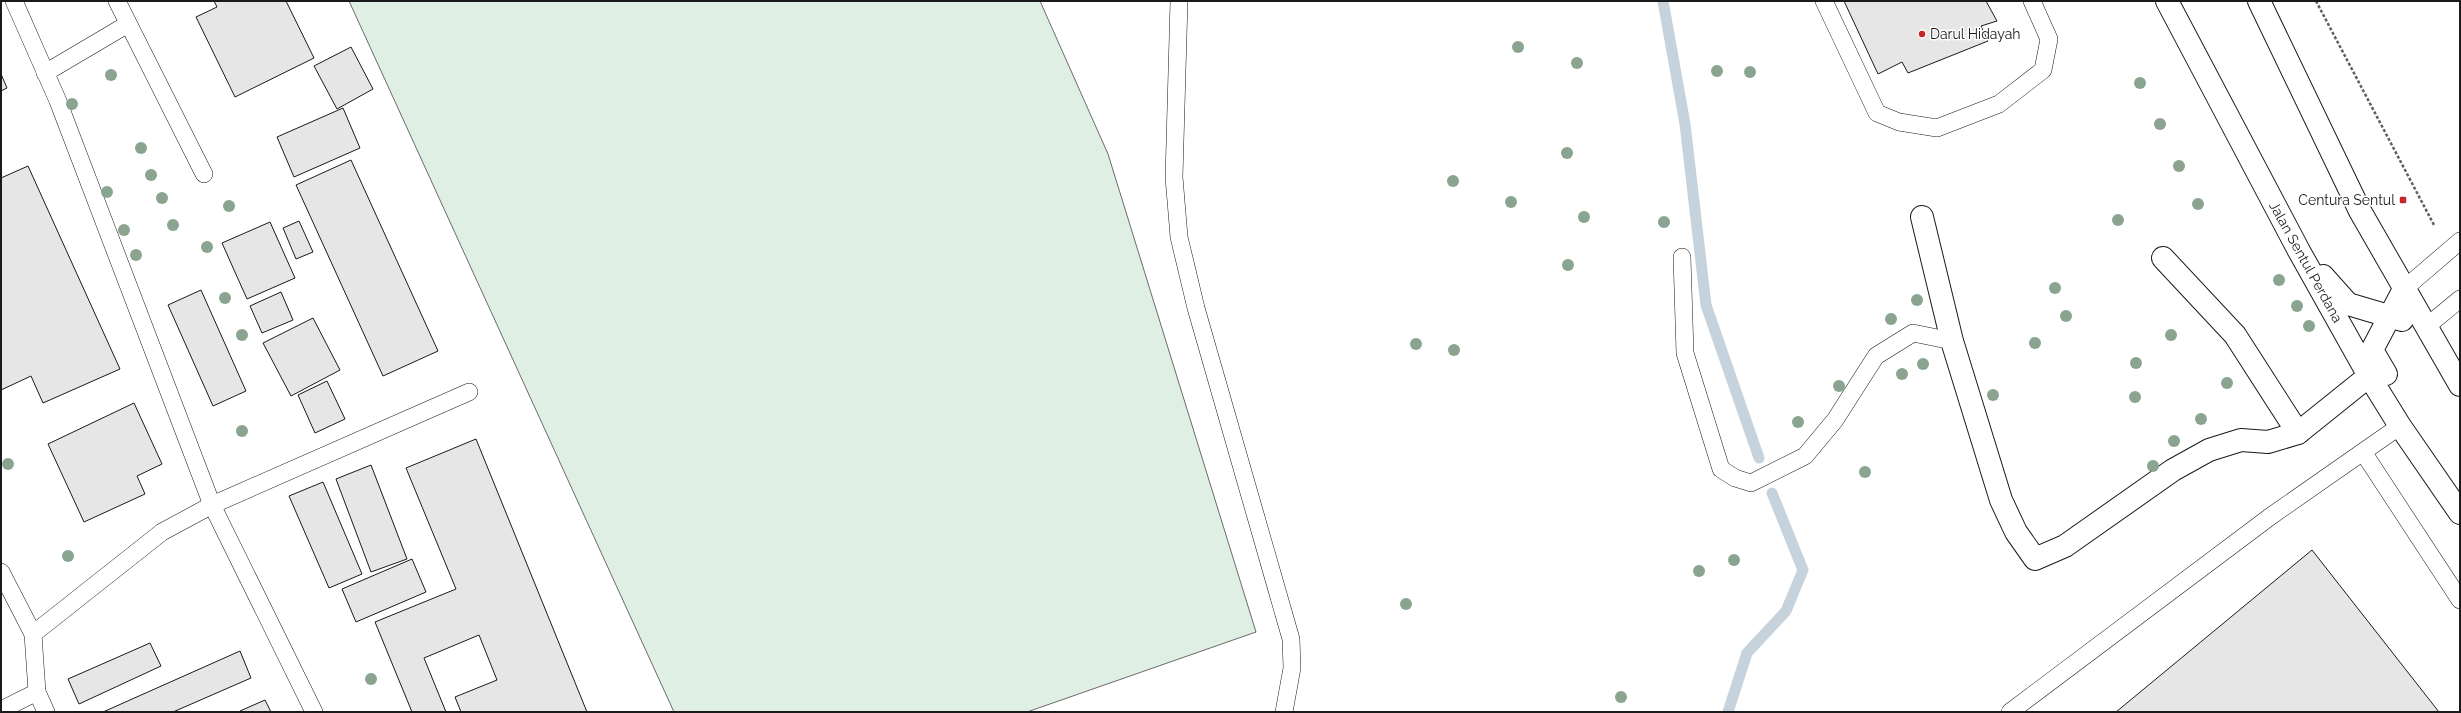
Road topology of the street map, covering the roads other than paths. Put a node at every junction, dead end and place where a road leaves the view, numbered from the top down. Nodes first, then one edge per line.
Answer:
1 (14, 1) edge
2 (117, 1) edge
3 (1179, 1) edge
4 (1824, 1) edge
5 (2032, 1) edge
6 (2167, 1) edge
7 (2259, 1) edge
8 (128, 24) junction
9 (45, 73) junction
10 (204, 174) dead end
11 (1922, 217) dead end
12 (2454, 247) edge
13 (2299, 251) junction
14 (1682, 257) dead end
15 (2163, 258) dead end
16 (2404, 289) junction
17 (2460, 298) edge
18 (2390, 316) junction
19 (2426, 327) junction
20 (1952, 341) junction
21 (2369, 376) junction
22 (2460, 385) edge
23 (469, 392) dead end
24 (2400, 426) junction
25 (2298, 433) junction
26 (2416, 448) junction
27 (2363, 452) junction
28 (212, 505) junction
29 (2460, 513) edge
30 (1, 572) edge
31 (2460, 600) edge
32 (33, 634) junction
33 (37, 692) junction
34 (1, 710) edge
35 (46, 712) edge
36 (314, 712) edge
37 (1284, 712) edge
38 (2010, 712) edge

1 - 9 lane
2 - 8 lane
3 - 37 lane
4 - 5 lane
6 - 13 main road, Jalan Sentul Perdana
7 - 16 main road
8 - 9 lane
8 - 10 lane
9 - 28 lane
11 - 20 main road
12 - 16 lane
13 - 18 main road
13 - 21 main road, Jalan Sentul Perdana
14 - 20 lane
15 - 25 main road
16 - 18 main road
16 - 19 main road
17 - 19 lane
18 - 19 main road
18 - 26 main road
19 - 22 main road
20 - 25 main road
21 - 24 main road, Jalan Sentul Perdana
21 - 25 main road
23 - 28 lane
24 - 26 main road, Jalan Sentul Perdana
24 - 27 lane
26 - 29 main road, Jalan Sentul Perdana
27 - 31 lane
27 - 38 lane
28 - 32 lane
28 - 36 lane
30 - 32 lane
32 - 33 lane
33 - 34 lane
33 - 35 lane

